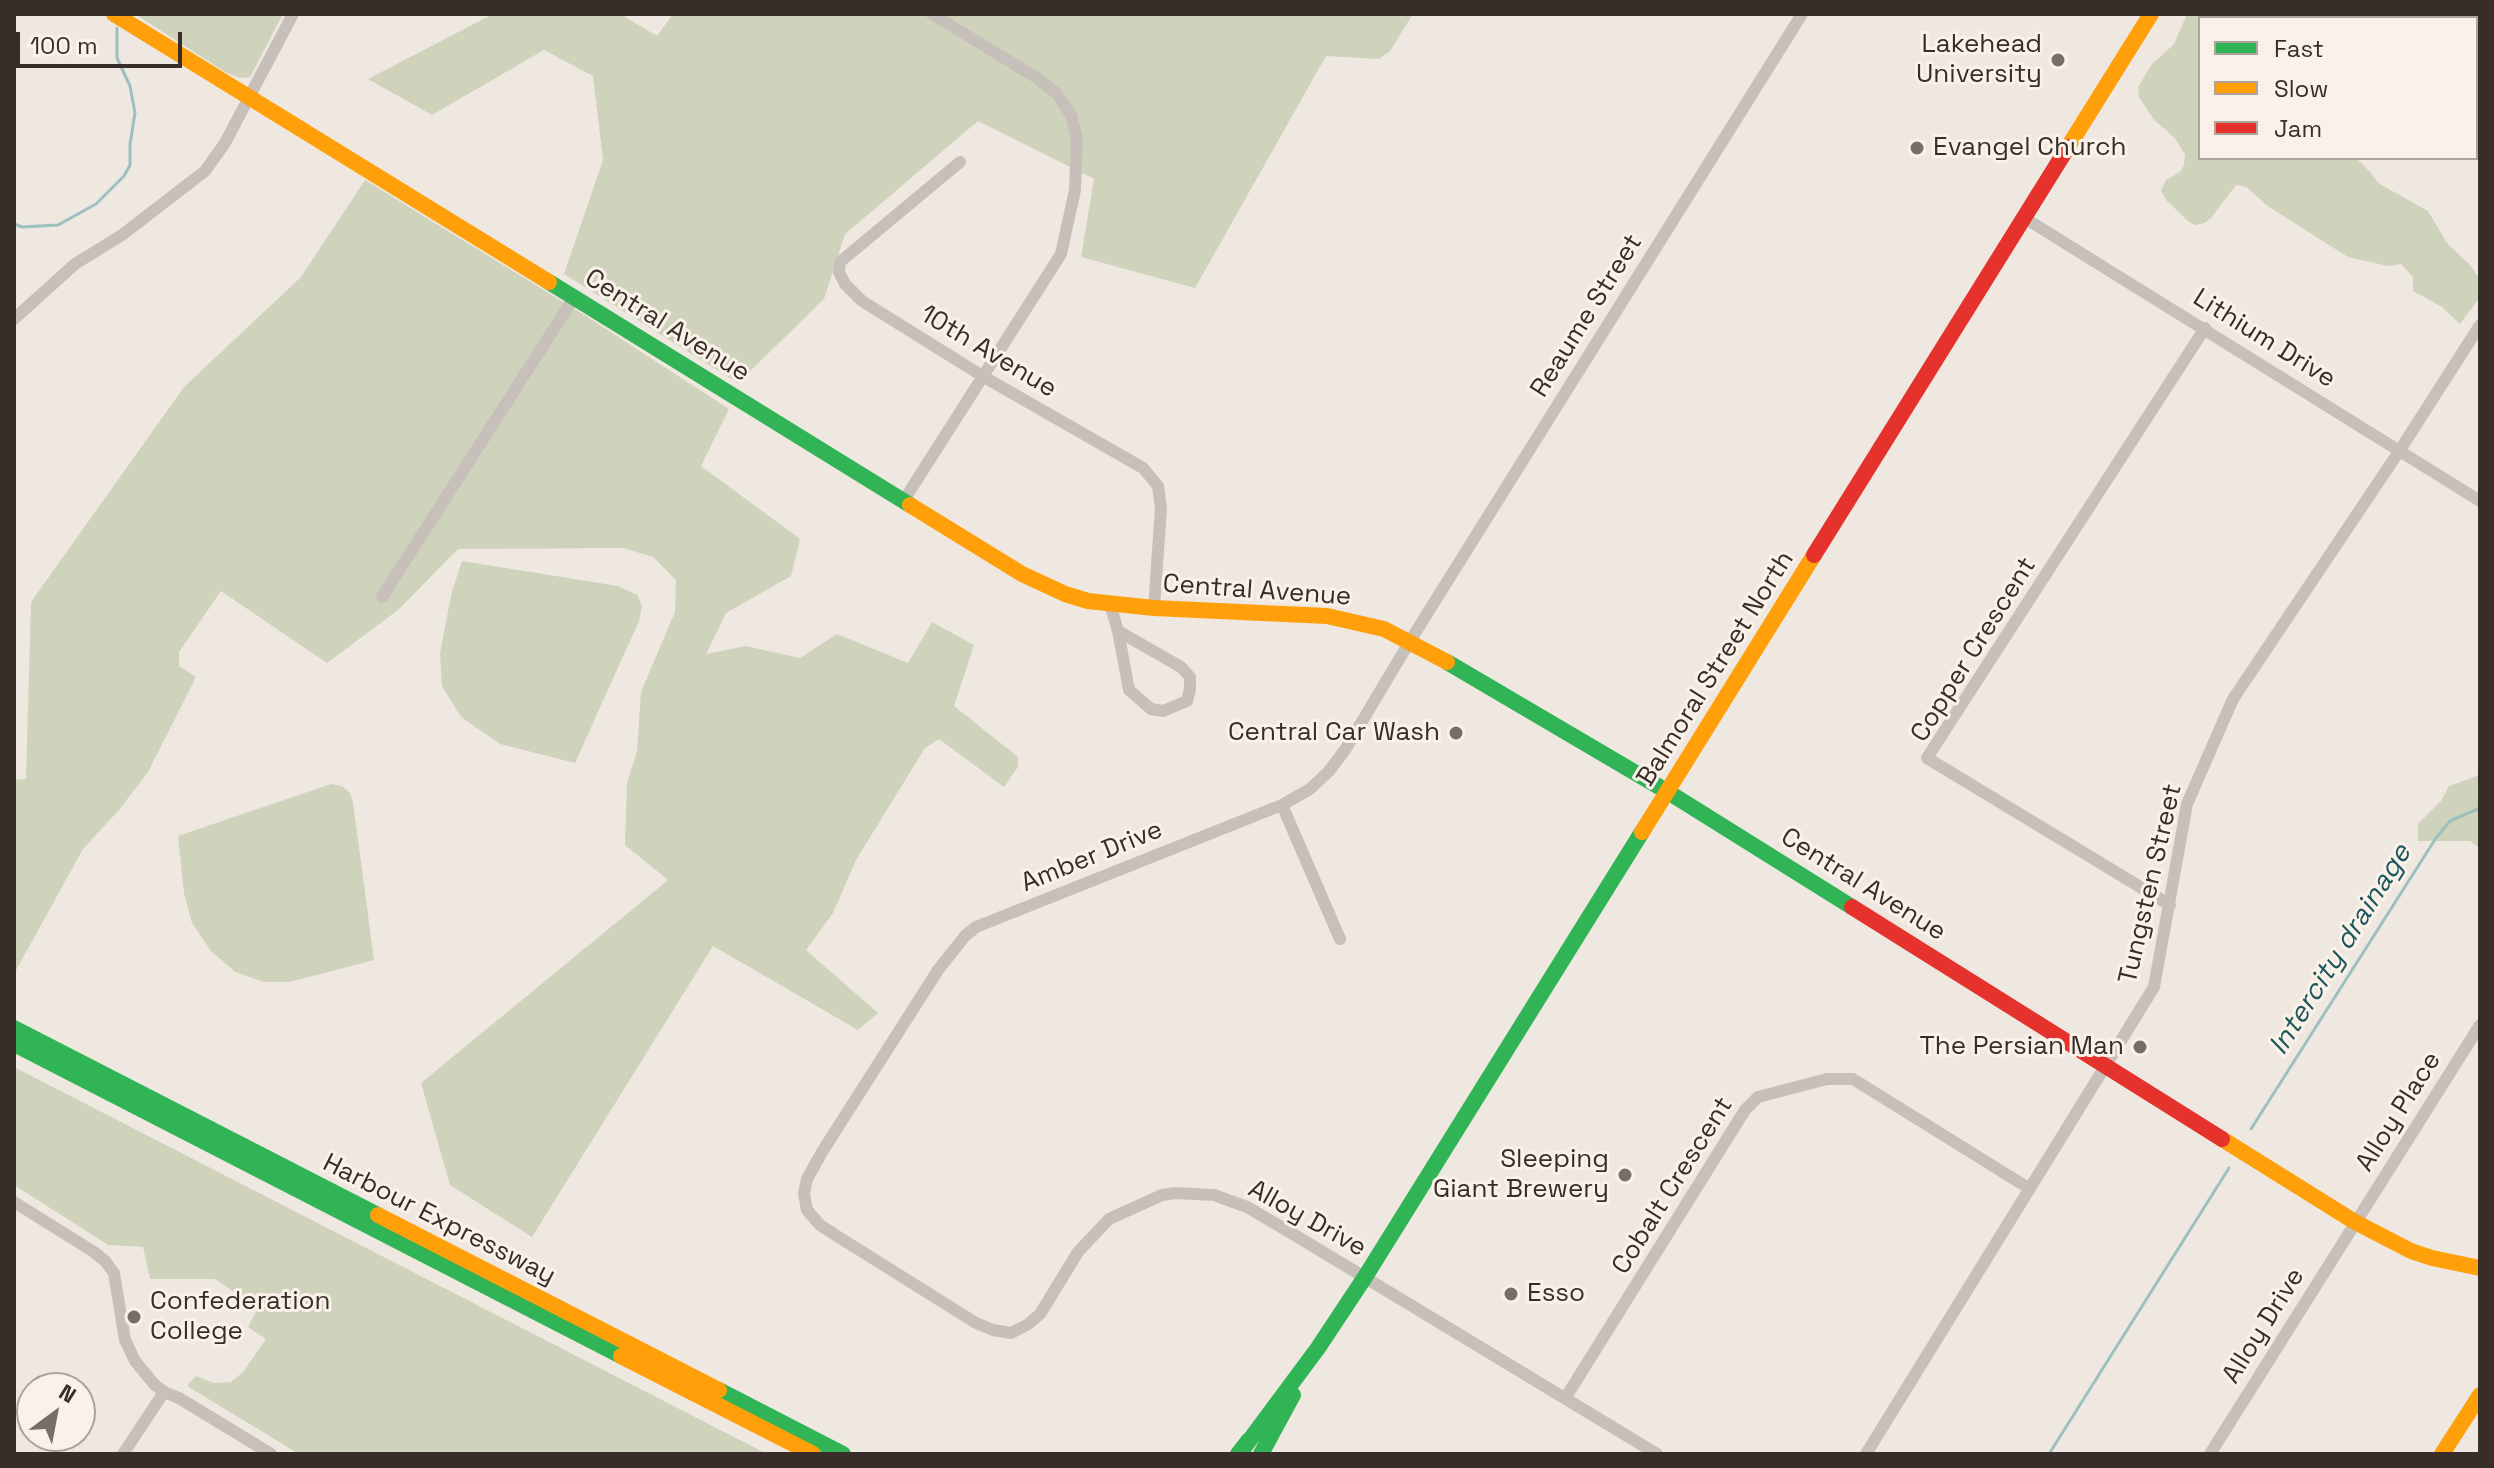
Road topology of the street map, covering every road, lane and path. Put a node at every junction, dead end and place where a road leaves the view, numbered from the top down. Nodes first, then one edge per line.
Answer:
1 (114, 14) edge
2 (293, 14) edge
3 (932, 14) edge
4 (1802, 14) edge
5 (2151, 14) edge
6 (249, 96) junction
7 (960, 162) dead end
8 (2023, 217) junction
9 (575, 296) junction
10 (14, 319) edge
11 (2480, 325) edge
12 (2205, 328) junction
13 (984, 377) junction
14 (2400, 450) junction
15 (904, 500) junction
16 (2480, 501) edge
17 (382, 597) dead end
18 (1110, 604) junction
19 (1154, 608) junction
20 (1118, 631) junction
21 (1410, 641) junction
22 (1668, 792) junction
23 (1282, 805) junction
24 (2170, 905) junction
25 (1340, 939) dead end
26 (2480, 1025) edge
27 (14, 1028) edge
28 (14, 1044) edge
29 (2107, 1066) junction
30 (822, 1152) joint
31 (2030, 1189) junction
32 (14, 1202) edge
33 (2355, 1222) junction
34 (2480, 1268) edge
35 (1365, 1277) junction
36 (1318, 1348) junction
37 (164, 1392) junction
38 (2480, 1395) edge
39 (1566, 1397) junction
40 (1242, 1449) edge
41 (2448, 1452) edge
42 (123, 1454) edge
43 (271, 1454) edge
44 (813, 1454) edge
45 (843, 1454) edge
46 (1261, 1454) edge
47 (1657, 1454) edge
48 (1866, 1454) edge
49 (2210, 1454) edge

1 - 6 main road, Central Avenue
2 - 6 street
3 - 13 street
4 - 21 street, Reaume Street
5 - 8 main road, Balmoral Street North
6 - 9 main road, Central Avenue
6 - 10 street
7 - 13 street, 10th Avenue
8 - 12 street, Lithium Drive
8 - 22 main road, Balmoral Street North
9 - 15 main road, Central Avenue
9 - 17 street
11 - 14 street, Tungsten Street
12 - 14 street, Lithium Drive
12 - 24 street, Copper Crescent
13 - 15 street
13 - 19 street, 10th Avenue
14 - 16 street, Lithium Drive
14 - 24 street, Tungsten Street
15 - 18 main road, Central Avenue
18 - 19 main road, Central Avenue
18 - 20 street
19 - 21 main road, Central Avenue
20 - 20 street
21 - 22 main road, Central Avenue
21 - 23 street, Amber Drive
22 - 29 main road, Central Avenue
22 - 35 main road, Balmoral Street North
23 - 25 street
23 - 30 street, Amber Drive
24 - 29 street, Tungsten Street
26 - 33 street, Alloy Place
27 - 45 main road, Harbour Expressway
28 - 44 main road, Harbour Expressway
29 - 31 street, Tungsten Street
29 - 33 main road, Central Avenue
30 - 35 street, Alloy Drive
31 - 39 street, Cobalt Crescent
31 - 48 street, Tungsten Street
32 - 37 street
33 - 34 main road, Central Avenue
33 - 49 street, Alloy Drive
35 - 36 main road, Balmoral Street North
35 - 39 street, Alloy Drive
36 - 40 main road, Balmoral Street North
36 - 46 main road, Balmoral Street North
37 - 42 street
37 - 43 street
38 - 41 main road
39 - 47 street, Alloy Drive

